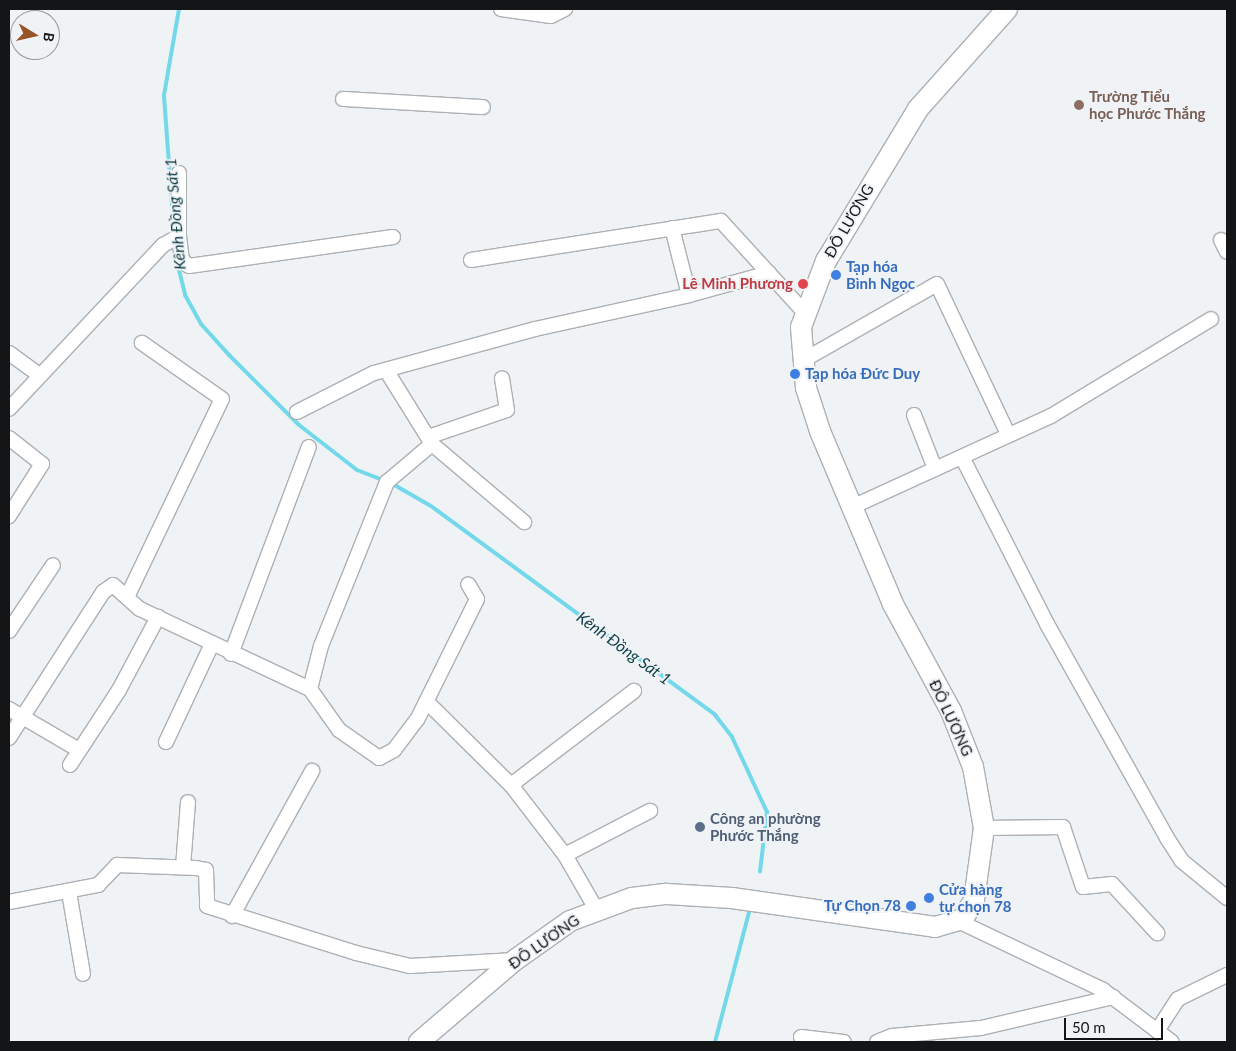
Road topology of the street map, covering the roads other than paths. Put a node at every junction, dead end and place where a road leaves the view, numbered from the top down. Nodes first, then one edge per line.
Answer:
1 (501, 9) edge
2 (564, 9) edge
3 (1007, 9) edge
4 (343, 99) dead end
5 (483, 107) dead end
6 (179, 173) dead end
7 (672, 228) junction
8 (178, 237) junction
9 (393, 237) dead end
10 (471, 260) dead end
11 (769, 273) junction
12 (689, 295) junction
13 (804, 312) junction
14 (1211, 318) dead end
15 (142, 343) dead end
16 (9, 352) edge
17 (802, 361) junction
18 (386, 370) junction
19 (38, 374) junction
20 (502, 378) dead end
21 (9, 409) edge
22 (297, 412) dead end
23 (914, 416) dead end
24 (1008, 434) junction
25 (9, 438) edge
26 (430, 440) junction
27 (309, 447) dead end
28 (962, 457) junction
29 (935, 469) junction
30 (852, 507) junction
31 (9, 516) edge
32 (524, 522) dead end
33 (53, 565) dead end
34 (468, 584) dead end
35 (128, 594) junction
36 (158, 617) junction
37 (9, 631) edge
38 (212, 644) junction
39 (231, 654) junction
40 (310, 689) junction
41 (634, 691) dead end
42 (426, 702) junction
43 (9, 709) edge
44 (22, 718) junction
45 (9, 738) edge
46 (166, 742) dead end
47 (79, 750) junction
48 (70, 765) dead end
49 (312, 771) dead end
50 (512, 785) junction
51 (188, 802) dead end
52 (650, 811) dead end
53 (984, 828) junction
54 (565, 855) junction
55 (183, 867) junction
56 (69, 892) junction
57 (1227, 898) edge
58 (9, 902) edge
59 (596, 909) junction
60 (232, 916) junction
61 (958, 921) junction
62 (1157, 933) dead end
63 (516, 960) junction
64 (83, 974) dead end
65 (1227, 975) edge
66 (1113, 997) junction
67 (1157, 1031) junction
68 (801, 1037) dead end
69 (419, 1042) edge
70 (844, 1042) edge
71 (877, 1042) edge
72 (1172, 1042) edge

1 - 2 street
3 - 13 street, ĐÔ LƯƠNG
4 - 5 street
6 - 8 street
7 - 10 street
7 - 11 street
7 - 12 street
8 - 9 street
8 - 19 street
11 - 12 street
11 - 13 street
12 - 18 street
13 - 17 street, ĐÔ LƯƠNG
14 - 24 street
15 - 35 street
16 - 19 street
17 - 24 street
17 - 30 street, ĐÔ LƯƠNG
18 - 22 street
18 - 26 street
19 - 21 street
20 - 26 street
23 - 29 street
24 - 28 street
25 - 31 street
26 - 32 street
26 - 40 street
27 - 39 street
28 - 29 street
28 - 57 street
29 - 30 street
30 - 53 street, ĐÔ LƯƠNG
33 - 37 street
34 - 42 street
35 - 36 street
35 - 44 street
36 - 38 street
36 - 47 street
38 - 39 street
38 - 46 street
39 - 40 street
40 - 42 street
41 - 50 street
42 - 50 street
43 - 44 street
44 - 45 street
44 - 47 street
47 - 48 street
49 - 60 street
50 - 54 street
51 - 55 street
52 - 54 street
53 - 61 street, ĐÔ LƯƠNG
53 - 62 street
54 - 59 street
55 - 56 street
55 - 60 street
56 - 58 street
56 - 64 street
59 - 61 street, ĐÔ LƯƠNG
59 - 63 street, ĐÔ LƯƠNG
60 - 63 street
61 - 66 street
63 - 69 street, ĐÔ LƯƠNG
65 - 67 street
66 - 67 street
66 - 71 street
67 - 72 street
68 - 70 street

